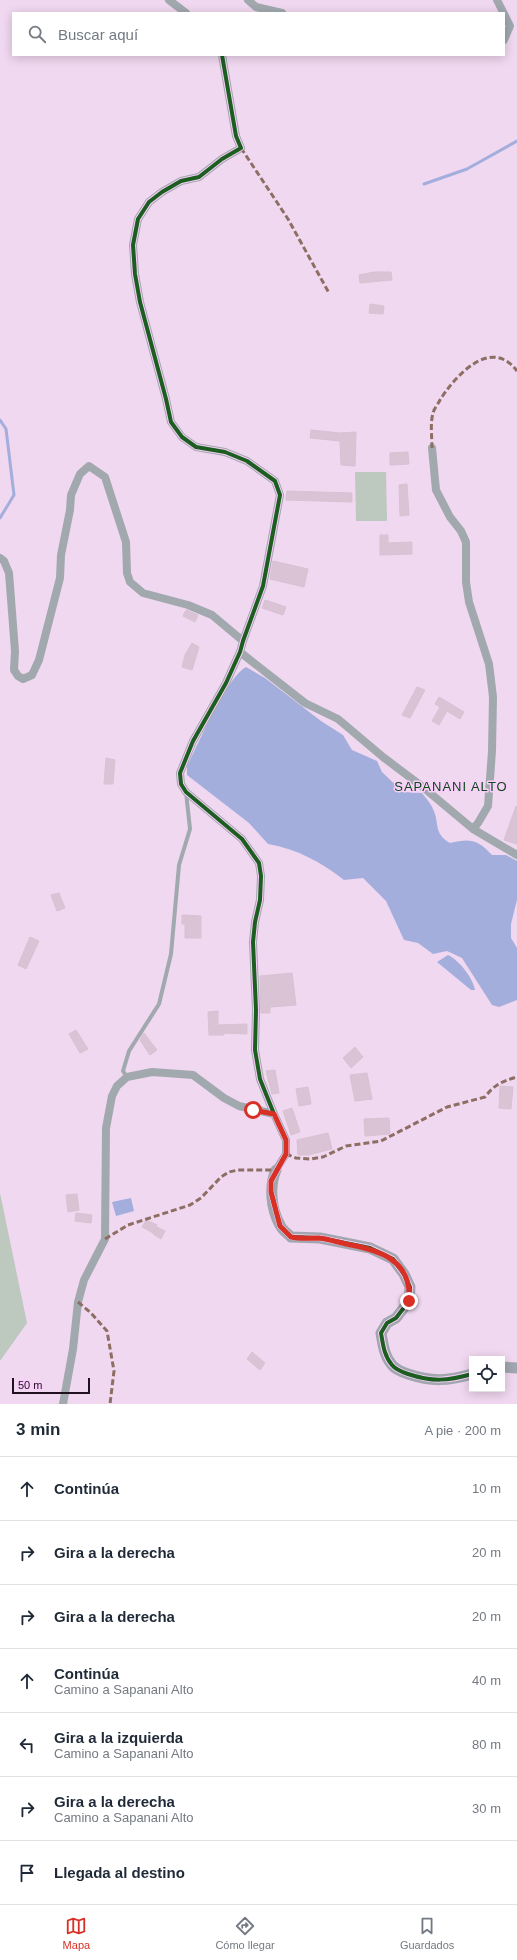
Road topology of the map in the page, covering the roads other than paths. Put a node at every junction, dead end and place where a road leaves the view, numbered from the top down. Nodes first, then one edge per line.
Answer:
1 (169, 0) edge
2 (248, 0) edge
3 (497, 0) edge
4 (185, 12) edge
5 (278, 12) edge
6 (503, 12) edge
7 (505, 16) edge
8 (505, 38) edge
9 (222, 56) edge
10 (432, 448) dead end
11 (0, 558) edge
12 (243, 641) junction
13 (240, 652) junction
14 (186, 792) junction
15 (473, 829) junction
16 (517, 855) edge
17 (127, 1077) junction
18 (274, 1114) junction
19 (276, 1170) joint
20 (505, 1367) edge
21 (517, 1368) edge
22 (469, 1375) edge
23 (64, 1404) edge

1 - 4 street
2 - 5 street
3 - 6 street
7 - 8 street
9 - 12 street
10 - 15 street
11 - 12 street
12 - 13 street
13 - 14 street
13 - 15 street
14 - 17 lane
14 - 18 street
15 - 16 street
17 - 18 street
17 - 23 street
18 - 19 street
19 - 22 street
20 - 21 street

